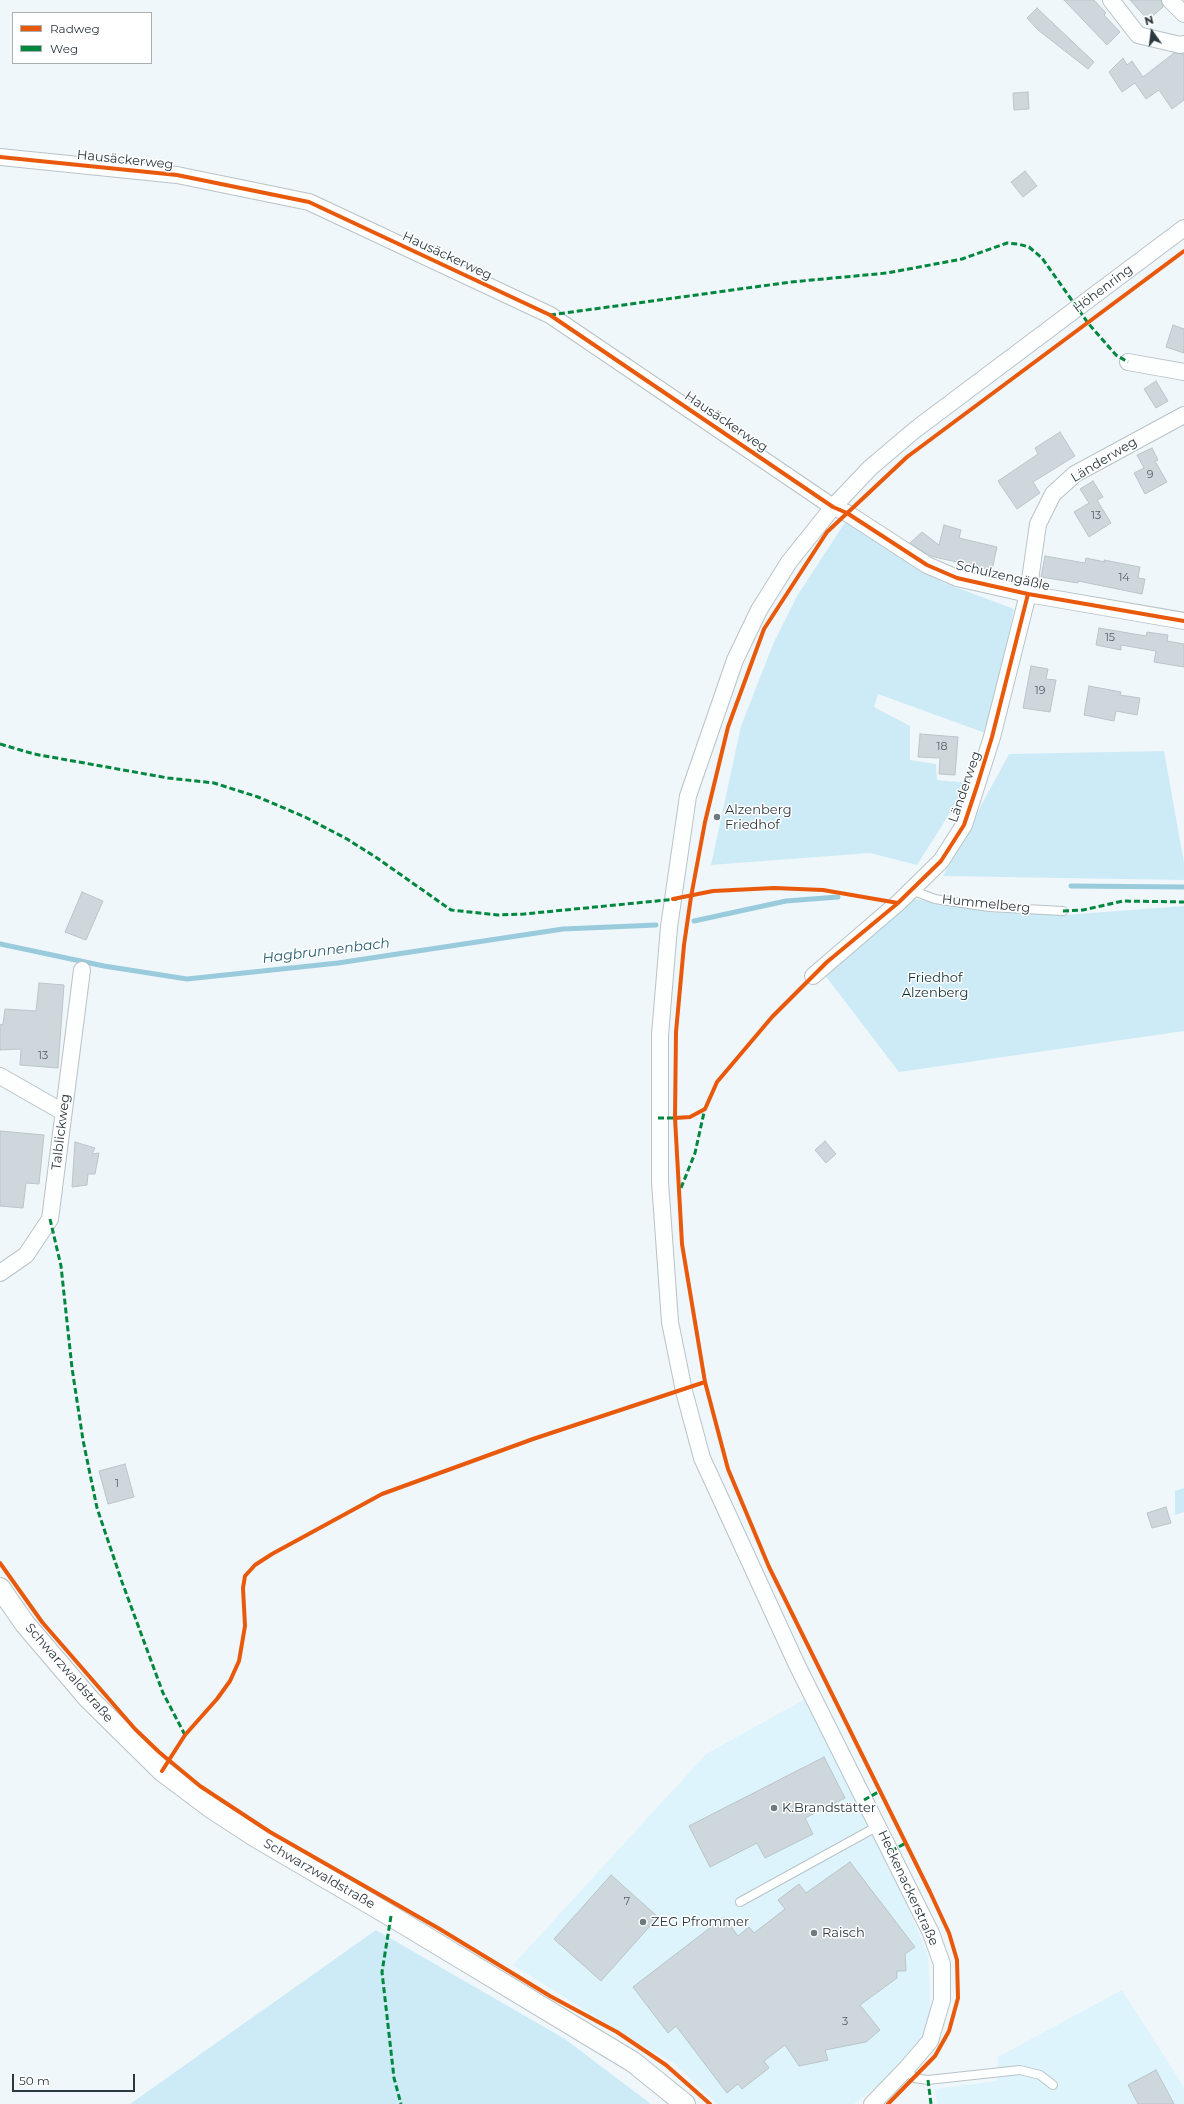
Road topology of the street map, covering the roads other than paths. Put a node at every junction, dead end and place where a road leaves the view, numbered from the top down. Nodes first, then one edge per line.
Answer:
1 (1111, 0) edge
2 (1170, 0) edge
3 (1184, 14) edge
4 (1184, 44) edge
5 (0, 157) edge
6 (1184, 228) edge
7 (1128, 362) dead end
8 (1184, 372) edge
9 (1184, 415) edge
10 (834, 508) junction
11 (1028, 594) junction
12 (1184, 620) edge
13 (911, 890) junction
14 (1064, 911) dead end
15 (82, 970) dead end
16 (813, 976) dead end
17 (0, 1076) edge
18 (63, 1112) junction
19 (0, 1274) edge
20 (0, 1588) edge
21 (878, 1826) junction
22 (740, 1902) dead end
23 (906, 2069) junction
24 (1053, 2085) dead end
25 (685, 2104) edge
26 (872, 2104) edge

1 - 4 street
2 - 3 street
5 - 10 street, Hausäckerweg
6 - 10 street, Höhenring
7 - 8 street
9 - 11 street, Länderweg
10 - 11 street, Schulzengäßle
10 - 21 street, Heckenackerstraße
11 - 12 street, Schulzengäßle
11 - 13 street, Länderweg
13 - 14 lane, Hummelberg
13 - 16 street, Länderweg
15 - 18 street, Talblickweg
17 - 18 street
18 - 19 street, Talblickweg
20 - 25 street, Schwarzwaldstraße
21 - 22 lane
21 - 23 street, Heckenackerstraße
23 - 24 lane
23 - 26 street, Heckenackerstraße

